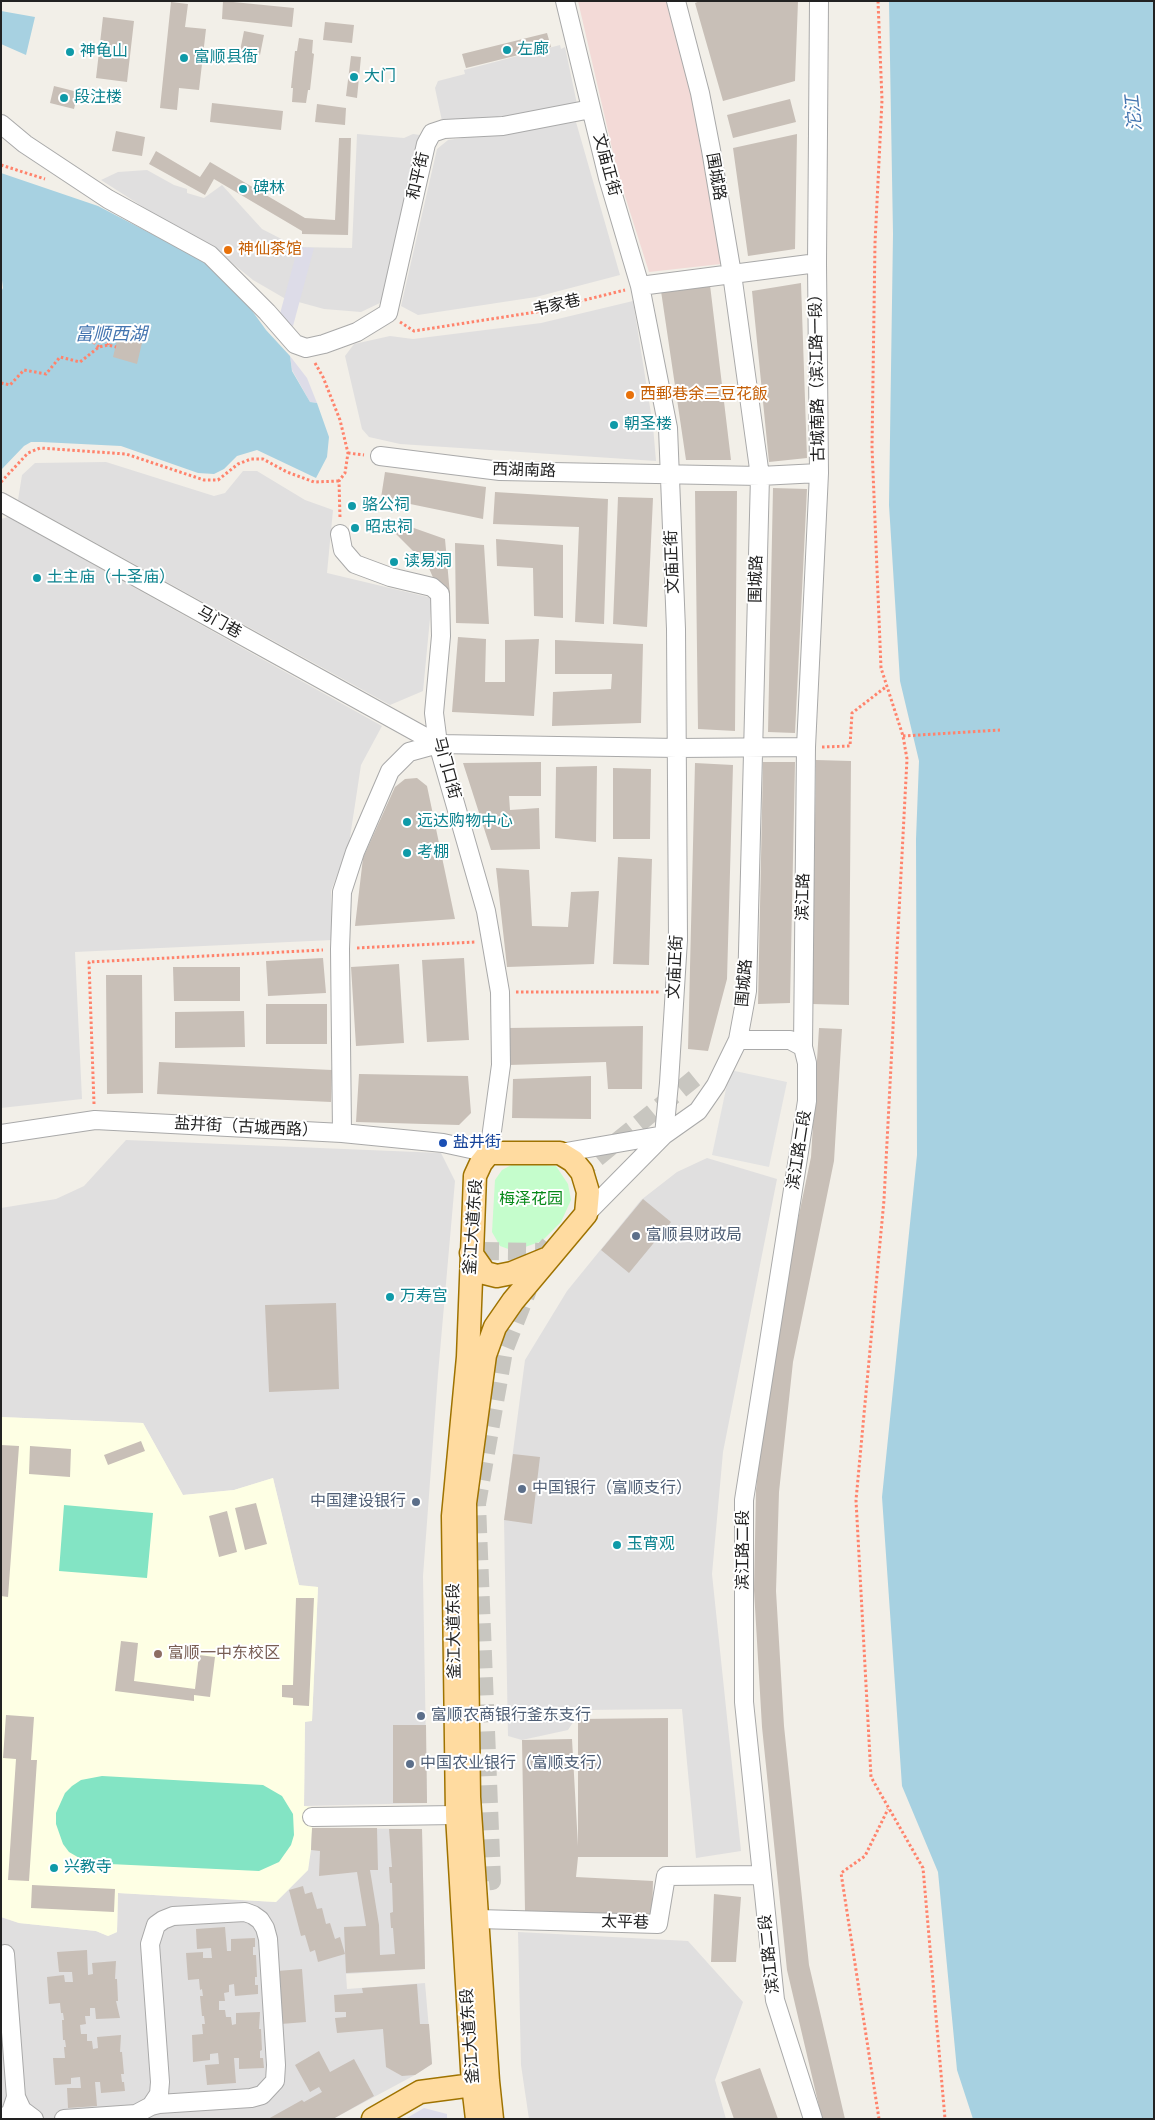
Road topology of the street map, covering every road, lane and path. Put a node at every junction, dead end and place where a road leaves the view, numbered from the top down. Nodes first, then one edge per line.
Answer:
1 (565, 1) edge
2 (676, 1) edge
3 (818, 1) edge
4 (878, 1) edge
5 (591, 109) junction
6 (1, 124) edge
7 (817, 263) junction
8 (732, 274) junction
9 (640, 286) junction
10 (388, 313) junction
11 (111, 332) junction
12 (119, 333) dead end
13 (108, 345) junction
14 (99, 347) junction
15 (116, 347) dead end
16 (306, 348) junction
17 (1, 383) edge
18 (380, 456) dead end
19 (819, 473) junction
20 (670, 475) junction
21 (760, 476) junction
22 (339, 481) junction
23 (1, 482) edge
24 (1, 502) edge
25 (340, 534) joint
26 (887, 686) junction
27 (1000, 730) dead end
28 (903, 736) junction
29 (438, 744) junction
30 (806, 747) junction
31 (677, 748) junction
32 (754, 748) junction
33 (491, 941) junction
34 (340, 949) junction
35 (500, 992) junction
36 (676, 992) junction
37 (738, 1040) junction
38 (803, 1047) junction
39 (95, 1120) junction
40 (342, 1133) junction
41 (1, 1134) edge
42 (664, 1135) junction
43 (489, 1152) junction
44 (560, 1153) junction
45 (586, 1214) junction
46 (471, 1252) junction
47 (552, 1255) junction
48 (888, 1808) junction
49 (457, 1815) junction
50 (312, 1817) dead end
51 (762, 1874) junction
52 (478, 1919) junction
53 (5, 1954) dead end
54 (160, 2082) junction
55 (473, 2085) junction
56 (16, 2096) junction
57 (184, 2102) junction
58 (151, 2106) junction
59 (3, 2119) edge
60 (34, 2119) edge
61 (64, 2119) edge
62 (373, 2119) edge
63 (477, 2119) edge
64 (492, 2119) edge
65 (813, 2119) edge
66 (879, 2119) edge
67 (945, 2119) edge

1 - 5 street, 文庙正街
2 - 8 street, 围城路
3 - 7 street, 古城南路（滨江路一段）
4 - 26 path
5 - 9 street, 文庙正街
5 - 10 street, 和平街
6 - 16 street
7 - 8 street
7 - 19 street, 古城南路（滨江路一段）
8 - 9 street
8 - 21 street, 围城路
9 - 10 path, 韦家巷
9 - 20 street, 文庙正街
10 - 16 street
11 - 12 path
11 - 13 path
11 - 14 path
13 - 14 path
13 - 15 path
14 - 17 path
16 - 22 path
18 - 20 street, 西湖南路
19 - 21 street, 西湖南路
19 - 30 street, 古城南路（滨江路一段）
20 - 21 street, 西湖南路
20 - 31 street, 文庙正街
21 - 32 street, 围城路
22 - 23 path
22 - 25 path
24 - 29 street, 马门巷
25 - 29 street, 马门口街
26 - 28 path
26 - 30 path
27 - 28 path
28 - 48 path
29 - 31 street
29 - 33 street, 马门口街
29 - 34 street
30 - 32 street
30 - 38 street, 滨江路
31 - 32 street
31 - 36 street, 文庙正街
32 - 37 street, 围城路
33 - 34 path
33 - 35 street, 马门口街
34 - 39 path
34 - 40 street
35 - 36 path
35 - 43 street, 马门口街
36 - 42 street, 文庙正街
37 - 38 street
37 - 42 street, 围城路
38 - 51 street, 滨江路二段
39 - 40 street, 盐井街（古城西路）
39 - 41 street, 盐井街（古城西路）
40 - 43 street, 盐井街（古城西路）
42 - 44 street
42 - 45 street, 围城路
43 - 44 main road
43 - 46 main road, 釜江大道东段
44 - 45 main road
45 - 47 main road, 釜江大道东段
46 - 47 main road
46 - 49 main road, 釜江大道东段
47 - 52 main road, 釜江大道东段
48 - 66 path
48 - 67 path
49 - 50 street
49 - 55 main road, 釜江大道东段
51 - 52 street, 太平巷
51 - 65 street, 滨江路二段
52 - 64 main road, 釜江大道东段
53 - 56 street
54 - 57 street
54 - 57 street
54 - 58 street
55 - 62 main road
55 - 63 main road, 釜江大道东段
56 - 59 street
56 - 60 street
57 - 58 street
58 - 61 street

